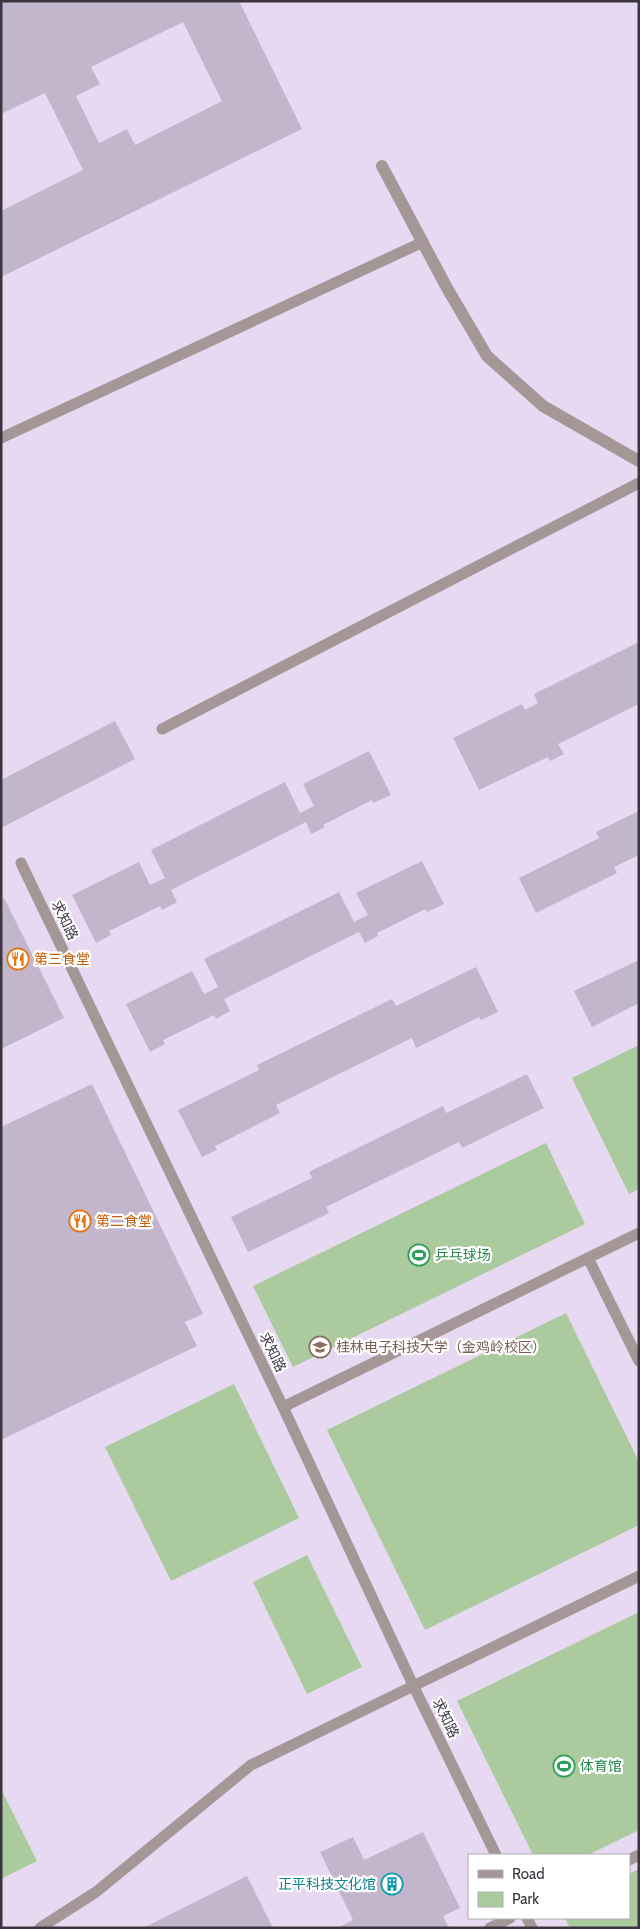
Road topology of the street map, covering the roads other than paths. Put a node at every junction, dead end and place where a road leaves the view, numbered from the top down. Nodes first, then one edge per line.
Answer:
1 (382, 166) dead end
2 (423, 242) junction
3 (1, 438) edge
4 (639, 462) edge
5 (639, 483) edge
6 (162, 729) dead end
7 (21, 863) dead end
8 (639, 1233) edge
9 (588, 1258) junction
10 (639, 1361) edge
11 (283, 1408) junction
12 (639, 1576) edge
13 (413, 1684) junction
14 (496, 1854) edge
15 (508, 1919) edge
16 (40, 1928) edge
17 (490, 1928) edge

1 - 2 street
2 - 3 lane
2 - 4 street
5 - 6 lane
7 - 11 lane, 求知路
8 - 9 lane
9 - 10 lane
9 - 11 lane
11 - 13 lane, 求知路
12 - 13 lane
13 - 14 lane, 求知路
13 - 16 lane
15 - 17 lane

